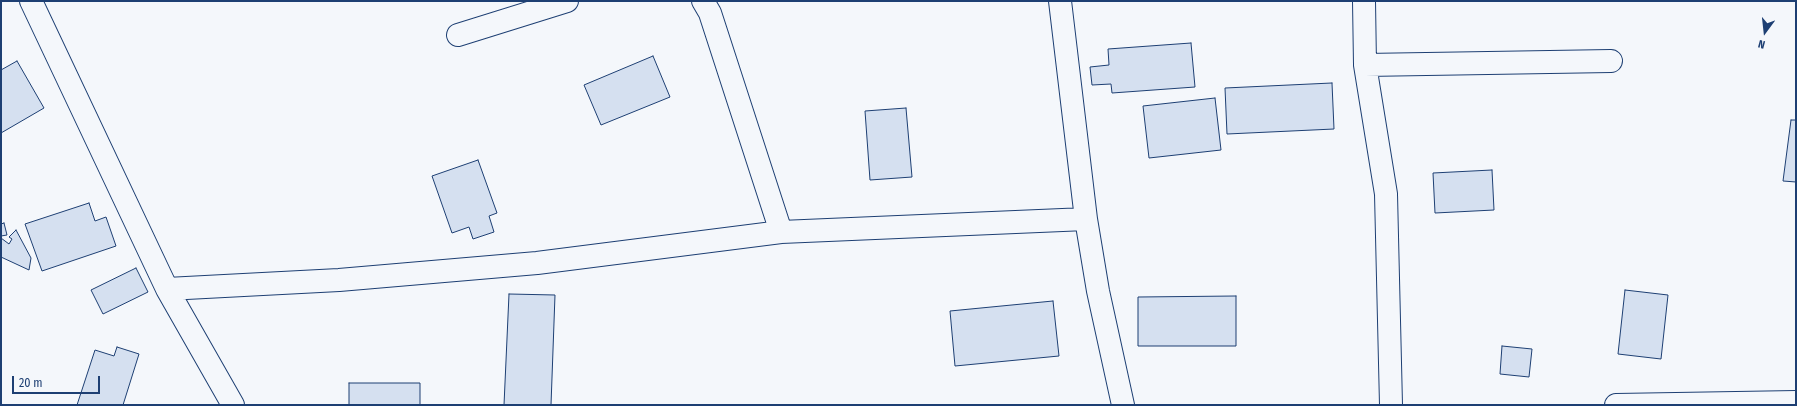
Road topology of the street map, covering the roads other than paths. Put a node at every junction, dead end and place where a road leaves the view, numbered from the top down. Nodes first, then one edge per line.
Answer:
1 (31, 1) edge
2 (567, 1) edge
3 (703, 1) edge
4 (1060, 1) edge
5 (1364, 1) edge
6 (458, 35) dead end
7 (1611, 61) dead end
8 (1365, 65) junction
9 (1086, 219) junction
10 (780, 232) junction
11 (166, 289) junction
12 (1796, 402) edge
13 (233, 405) edge
14 (1123, 405) edge
15 (1391, 405) edge
16 (1616, 405) edge

1 - 11 street
2 - 6 street
3 - 10 street
4 - 9 street
5 - 8 street
7 - 8 street
8 - 15 street
9 - 10 street
9 - 14 street
10 - 11 street
11 - 13 street
12 - 16 street

